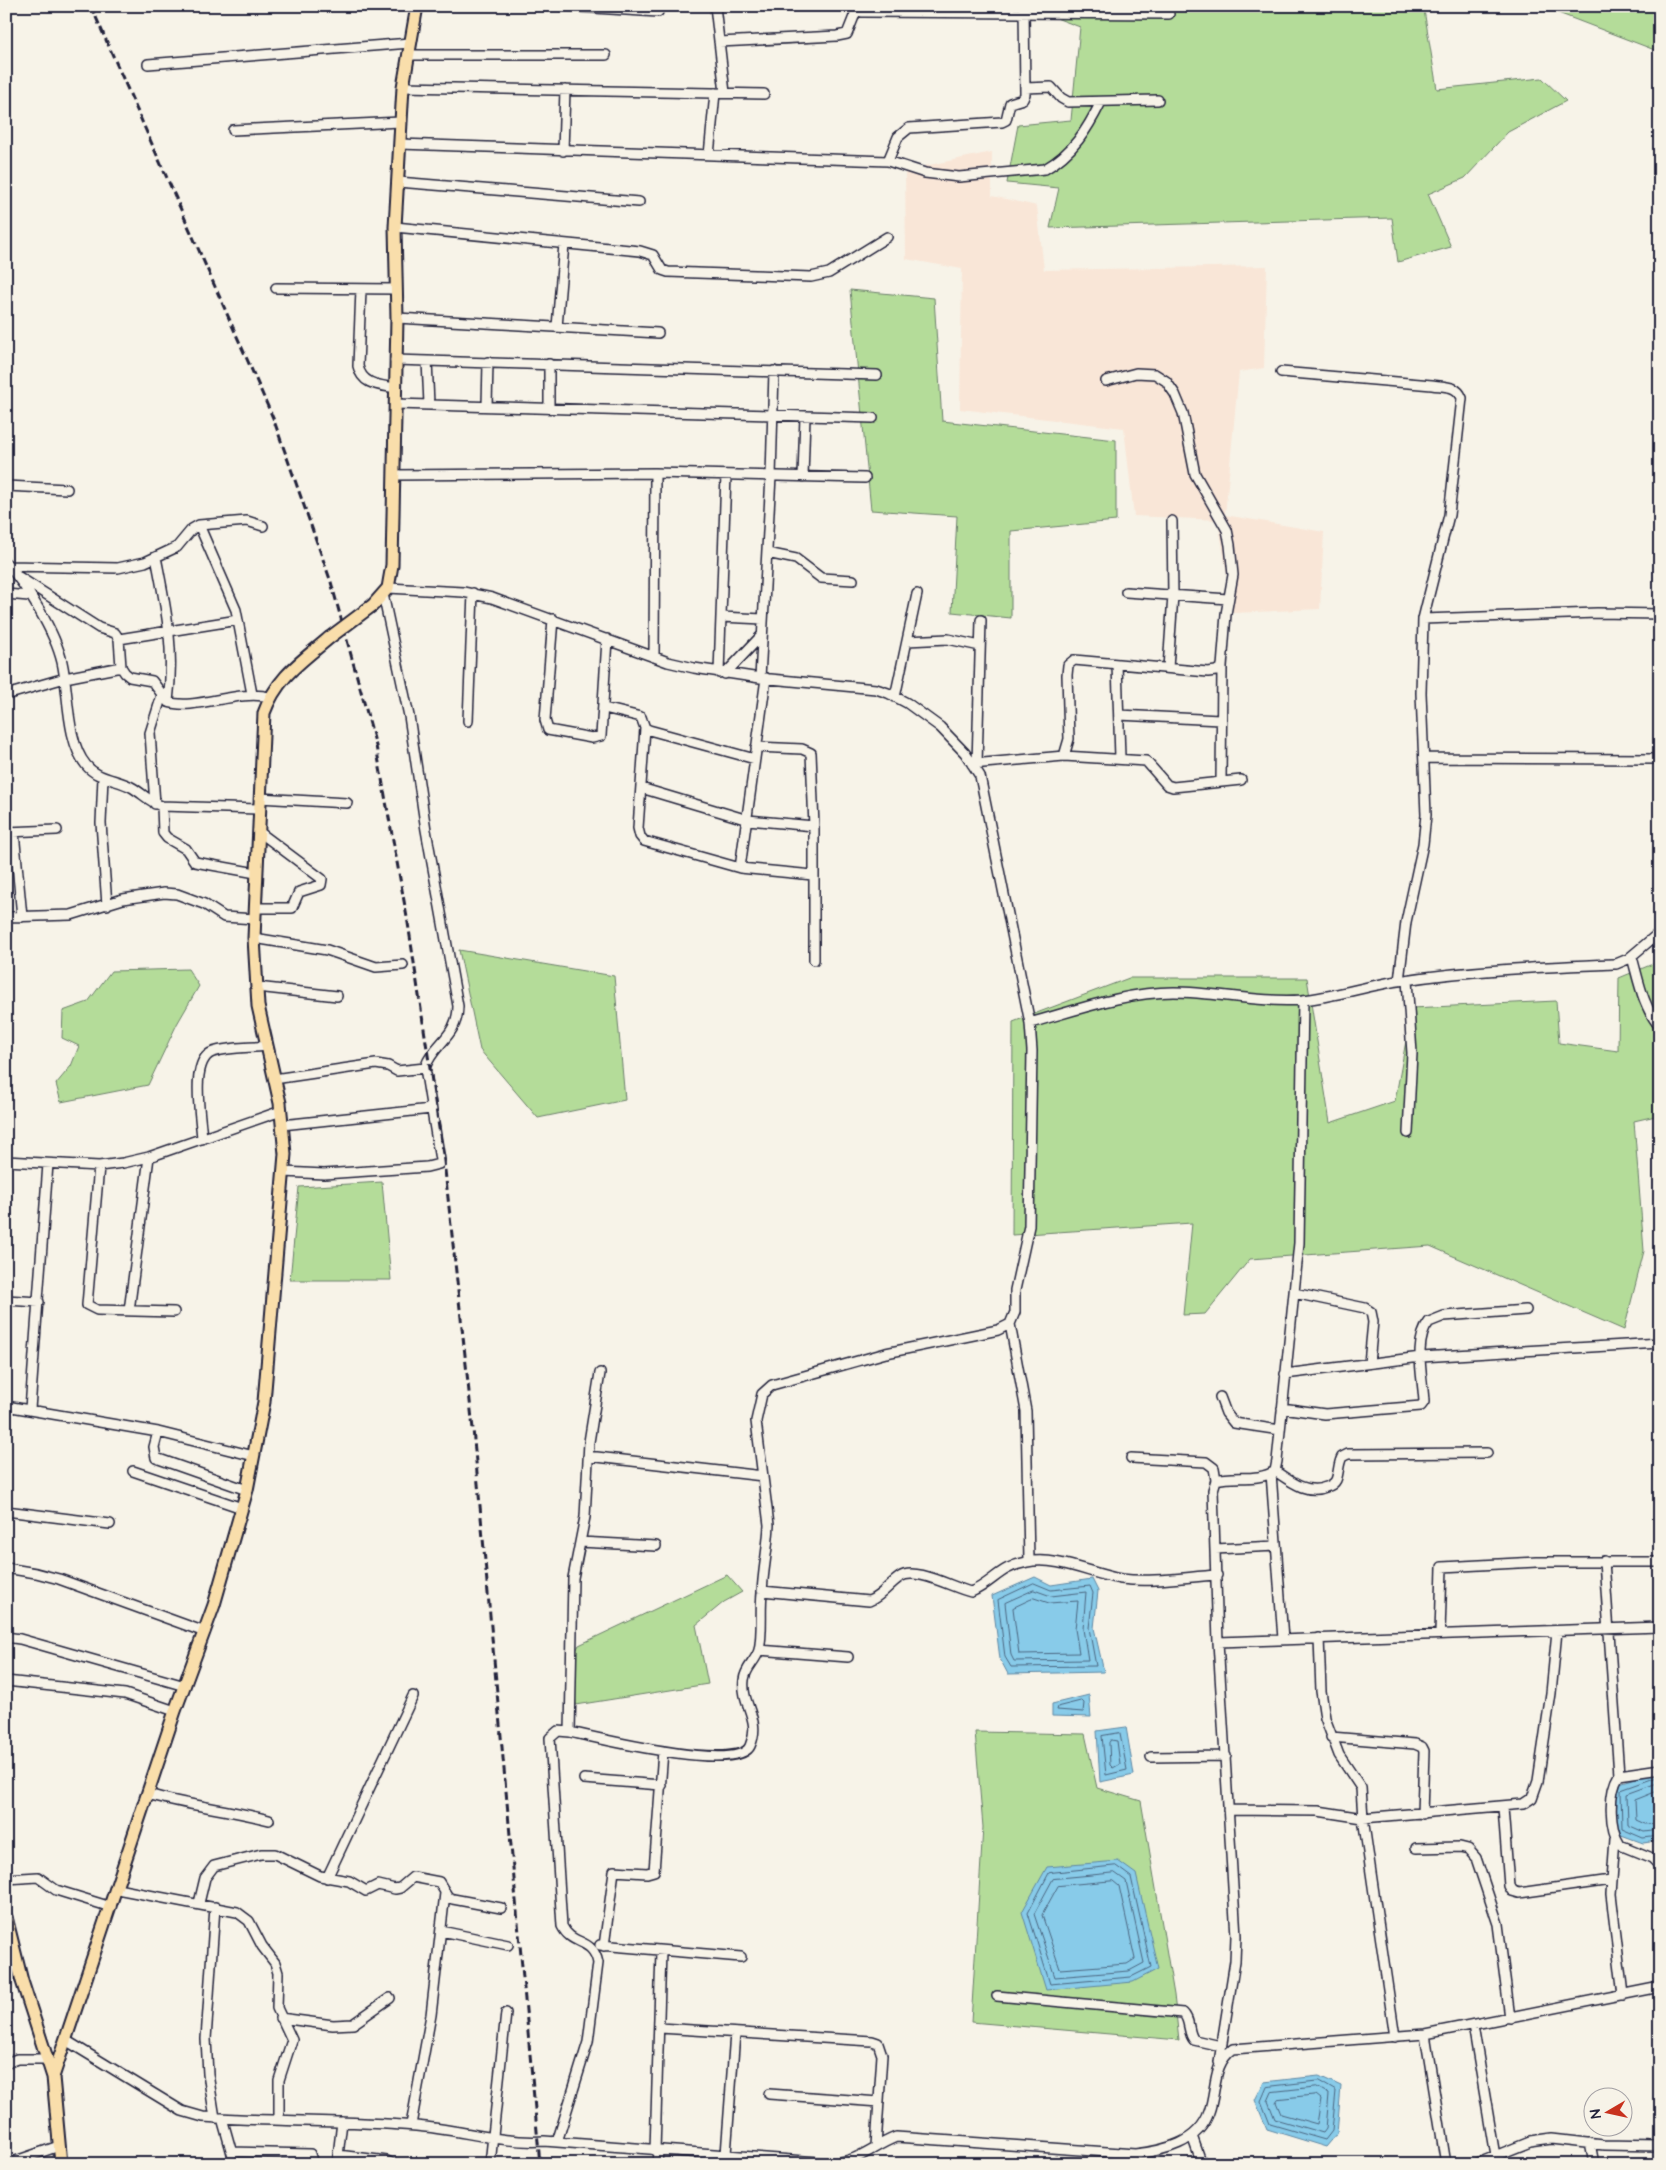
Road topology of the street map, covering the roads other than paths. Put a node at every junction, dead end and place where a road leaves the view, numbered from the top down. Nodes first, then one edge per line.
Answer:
1 (417, 6) edge
2 (562, 6) edge
3 (715, 6) edge
4 (603, 8) edge
5 (857, 8) edge
6 (1024, 9) edge
7 (658, 12) dead end
8 (1169, 14) dead end
9 (719, 42) junction
10 (410, 43) junction
11 (408, 55) junction
12 (606, 55) dead end
13 (148, 64) dead end
14 (403, 87) junction
15 (1025, 88) junction
16 (565, 90) junction
17 (714, 93) junction
18 (725, 93) junction
19 (764, 94) dead end
20 (1158, 100) dead end
21 (1101, 102) junction
22 (401, 122) junction
23 (233, 130) dead end
24 (400, 144) junction
25 (563, 151) junction
26 (709, 155) junction
27 (888, 161) junction
28 (398, 182) junction
29 (639, 202) dead end
30 (395, 227) junction
31 (887, 237) dead end
32 (564, 244) junction
33 (276, 288) dead end
34 (361, 289) junction
35 (396, 289) junction
36 (397, 318) junction
37 (557, 328) junction
38 (658, 333) dead end
39 (395, 360) junction
40 (427, 361) junction
41 (488, 362) junction
42 (549, 364) junction
43 (774, 371) junction
44 (1281, 372) dead end
45 (877, 375) dead end
46 (1106, 381) dead end
47 (395, 388) junction
48 (396, 404) junction
49 (429, 404) junction
50 (487, 406) junction
51 (549, 408) junction
52 (772, 415) junction
53 (805, 416) junction
54 (873, 418) dead end
55 (656, 473) junction
56 (395, 475) junction
57 (726, 475) junction
58 (771, 476) junction
59 (803, 477) junction
60 (865, 478) dead end
61 (6, 486) edge
62 (67, 489) dead end
63 (1172, 521) dead end
64 (199, 525) junction
65 (263, 526) dead end
66 (767, 553) junction
67 (156, 557) junction
68 (7, 565) edge
69 (15, 574) junction
70 (853, 580) dead end
71 (385, 591) junction
72 (1126, 592) dead end
73 (473, 593) junction
74 (6, 594) edge
75 (917, 594) dead end
76 (1173, 595) junction
77 (29, 596) junction
78 (1228, 599) junction
79 (1660, 614) edge
80 (721, 617) junction
81 (553, 619) junction
82 (763, 619) junction
83 (1423, 619) junction
84 (238, 620) junction
85 (981, 620) dead end
86 (170, 631) junction
87 (762, 635) junction
88 (119, 639) junction
89 (607, 639) junction
90 (907, 641) junction
91 (980, 646) junction
92 (654, 657) junction
93 (1117, 664) junction
94 (121, 667) junction
95 (1222, 667) junction
96 (1168, 668) junction
97 (722, 673) junction
98 (66, 678) junction
99 (763, 678) junction
100 (252, 694) junction
101 (6, 695) edge
102 (892, 695) junction
103 (270, 697) junction
104 (165, 698) junction
105 (604, 708) junction
106 (1119, 715) junction
107 (1220, 720) junction
108 (468, 722) dead end
109 (646, 728) junction
110 (756, 747) junction
111 (1064, 756) junction
112 (1120, 758) junction
113 (1424, 758) junction
114 (755, 759) junction
115 (1660, 759) edge
116 (975, 764) junction
117 (104, 777) junction
118 (1241, 780) dead end
119 (1221, 782) junction
120 (641, 788) junction
121 (347, 803) dead end
122 (259, 804) junction
123 (158, 805) junction
124 (748, 820) junction
125 (814, 826) junction
126 (57, 830) dead end
127 (258, 830) junction
128 (10, 832) edge
129 (740, 868) junction
130 (256, 873) junction
131 (813, 874) junction
132 (107, 905) junction
133 (255, 914) junction
134 (22, 917) junction
135 (6, 918) edge
136 (1660, 932) edge
137 (254, 938) junction
138 (1632, 957) junction
139 (814, 960) dead end
140 (403, 965) dead end
141 (1403, 981) junction
142 (257, 987) junction
143 (337, 996) dead end
144 (1303, 1000) junction
145 (1030, 1023) junction
146 (1660, 1028) edge
147 (267, 1046) junction
148 (426, 1068) junction
149 (274, 1079) junction
150 (431, 1110) junction
151 (281, 1111) junction
152 (282, 1125) junction
153 (1408, 1133) dead end
154 (202, 1139) junction
155 (149, 1157) junction
156 (6, 1162) edge
157 (48, 1164) junction
158 (99, 1166) junction
159 (284, 1172) junction
160 (1294, 1293) junction
161 (6, 1300) edge
162 (39, 1302) junction
163 (1526, 1310) dead end
164 (129, 1311) junction
165 (174, 1312) dead end
166 (1010, 1324) junction
167 (1660, 1343) edge
168 (1421, 1357) junction
169 (1369, 1363) junction
170 (600, 1373) dead end
171 (1285, 1374) junction
172 (1220, 1398) dead end
173 (6, 1406) edge
174 (1282, 1408) junction
175 (30, 1409) junction
176 (1280, 1430) junction
177 (158, 1432) junction
178 (1487, 1453) dead end
179 (254, 1456) junction
180 (588, 1456) junction
181 (1131, 1458) dead end
182 (133, 1471) dead end
183 (1273, 1472) junction
184 (763, 1476) junction
185 (1216, 1480) junction
186 (247, 1490) junction
187 (242, 1508) junction
188 (6, 1511) edge
189 (110, 1524) dead end
190 (580, 1542) junction
191 (656, 1546) dead end
192 (1276, 1546) junction
193 (1215, 1549) junction
194 (1029, 1561) junction
195 (1604, 1561) junction
196 (1660, 1562) edge
197 (6, 1568) edge
198 (1217, 1575) junction
199 (762, 1591) junction
200 (1660, 1627) edge
201 (1608, 1630) junction
202 (1557, 1631) junction
203 (204, 1632) junction
204 (1440, 1633) junction
205 (6, 1637) edge
206 (1319, 1638) junction
207 (1283, 1639) junction
208 (1218, 1642) junction
209 (759, 1650) junction
210 (848, 1656) dead end
211 (6, 1682) edge
212 (185, 1686) junction
213 (414, 1696) dead end
214 (176, 1711) junction
215 (570, 1732) junction
216 (1331, 1737) junction
217 (663, 1751) junction
218 (1226, 1756) junction
219 (1151, 1757) dead end
220 (1660, 1769) edge
221 (1619, 1775) junction
222 (584, 1779) dead end
223 (660, 1785) junction
224 (148, 1794) junction
225 (1503, 1808) junction
226 (1228, 1810) junction
227 (1422, 1814) junction
228 (1363, 1818) junction
229 (269, 1820) dead end
230 (1616, 1839) junction
231 (1416, 1848) dead end
232 (1660, 1866) edge
233 (326, 1878) junction
234 (6, 1879) edge
235 (1610, 1880) junction
236 (116, 1889) junction
237 (445, 1893) junction
238 (199, 1903) junction
239 (110, 1907) junction
240 (215, 1907) junction
241 (501, 1908) dead end
242 (6, 1917) edge
243 (441, 1931) junction
244 (588, 1944) junction
245 (508, 1945) dead end
246 (604, 1946) junction
247 (661, 1951) junction
248 (741, 1957) dead end
249 (12, 1960) edge
250 (1660, 1987) edge
251 (1623, 1995) junction
252 (997, 1996) dead end
253 (390, 1998) dead end
254 (506, 2013) dead end
255 (280, 2018) junction
256 (1510, 2018) junction
257 (1473, 2025) junction
258 (660, 2028) junction
259 (735, 2033) junction
260 (1425, 2034) junction
261 (1395, 2037) junction
262 (67, 2041) junction
263 (1221, 2046) junction
264 (47, 2059) junction
265 (6, 2063) edge
266 (1218, 2067) junction
267 (53, 2077) junction
268 (769, 2094) dead end
269 (879, 2102) junction
270 (218, 2118) junction
271 (279, 2120) junction
272 (342, 2122) junction
273 (411, 2125) junction
274 (1192, 2136) junction
275 (492, 2137) junction
276 (557, 2142) junction
277 (1590, 2143) junction
278 (59, 2146) junction
279 (876, 2146) junction
280 (1660, 2146) edge
281 (656, 2151) junction
282 (232, 2152) junction
283 (726, 2154) junction
284 (1135, 2154) junction
285 (1495, 2156) junction
286 (337, 2159) edge
287 (863, 2159) edge
288 (7, 2164) edge
289 (61, 2164) edge
290 (235, 2164) edge
291 (313, 2164) edge
292 (393, 2164) edge
293 (490, 2164) edge
294 (657, 2164) edge
295 (1135, 2164) edge
296 (1202, 2164) edge
297 (1283, 2164) edge
298 (1311, 2164) edge
299 (1446, 2164) edge
300 (1475, 2164) edge
301 (1594, 2164) edge

1 - 10 main road
2 - 4 street
3 - 9 street
4 - 7 street
5 - 6 street
5 - 9 street
6 - 8 street
6 - 15 street
9 - 18 street
10 - 11 main road
10 - 13 street
11 - 12 street
11 - 14 main road
14 - 16 street
14 - 22 main road
15 - 21 street
15 - 27 street
16 - 17 street
16 - 25 street
17 - 18 street
17 - 26 street
18 - 19 street
20 - 21 street
21 - 27 street
22 - 23 street
22 - 24 main road
24 - 25 street
24 - 28 main road
25 - 26 street
26 - 27 street
28 - 29 street
28 - 30 main road
30 - 32 street
30 - 35 main road
31 - 32 street
32 - 37 street
33 - 34 street
34 - 35 street
34 - 47 street
35 - 36 main road
36 - 37 street
36 - 39 main road
37 - 38 street
39 - 40 street
39 - 47 main road
40 - 41 street
40 - 49 street
41 - 42 street
41 - 50 street
42 - 43 street
42 - 51 street
43 - 45 street
43 - 52 street
44 - 83 street
46 - 78 street
47 - 48 main road
48 - 49 street
48 - 56 main road
49 - 50 street
50 - 51 street
51 - 52 street
52 - 53 street
52 - 58 street
53 - 54 street
53 - 59 street
55 - 56 street
55 - 57 street
55 - 92 street
56 - 71 main road
57 - 58 street
57 - 80 street
58 - 59 street
58 - 66 street
59 - 60 street
61 - 62 street
63 - 76 street
64 - 65 street
64 - 67 street
64 - 84 street
66 - 70 street
66 - 82 street
67 - 68 street
67 - 86 street
68 - 69 street
69 - 77 street
69 - 88 street
71 - 73 street
71 - 103 main road, bridge
71 - 148 street
72 - 76 street
73 - 81 street
73 - 108 street
74 - 77 street
75 - 90 street
76 - 78 street
76 - 96 street
77 - 98 street
78 - 95 street
79 - 83 street
80 - 82 street
80 - 97 street
81 - 89 street
81 - 105 street
82 - 87 street
83 - 113 street
84 - 86 street
84 - 100 street
85 - 91 street
86 - 88 street
86 - 104 street
87 - 97 street
87 - 99 street
88 - 94 street
89 - 92 street
89 - 105 street
90 - 91 street
90 - 102 street
91 - 116 street
92 - 97 street
93 - 96 street
93 - 106 street
93 - 111 street
94 - 98 street
94 - 104 street
95 - 96 street
95 - 107 street
97 - 99 street
98 - 101 street
98 - 117 street
99 - 102 street
99 - 110 street
100 - 103 street
100 - 104 street
102 - 116 street
103 - 122 main road
104 - 123 street
105 - 109 street
106 - 107 street
106 - 112 street
107 - 119 street
109 - 114 street
109 - 120 street
110 - 114 street
110 - 125 street
111 - 112 street
111 - 116 street
112 - 119 street
113 - 115 street
113 - 141 street
114 - 124 street
116 - 145 street
117 - 123 street
117 - 132 street
118 - 119 street
120 - 124 street
120 - 129 street
121 - 122 street
122 - 123 street
122 - 127 main road
123 - 130 street
124 - 125 street
124 - 129 street
125 - 131 street
126 - 128 street
127 - 130 main road
127 - 133 street
128 - 134 street
129 - 131 street
130 - 133 main road
131 - 139 street
132 - 133 street
132 - 134 street
133 - 137 main road
134 - 135 street
136 - 138 street
137 - 140 street
137 - 142 main road
138 - 141 street
138 - 146 street
141 - 144 street
141 - 153 street
142 - 143 street
142 - 147 main road
144 - 145 street
144 - 160 street
145 - 166 street
147 - 149 main road
147 - 154 street
148 - 149 street
148 - 150 street
149 - 151 main road
150 - 152 street
150 - 159 street
151 - 152 main road
151 - 154 street
152 - 159 main road
154 - 155 street
155 - 158 street
155 - 164 street
156 - 157 street
157 - 158 street
157 - 162 street
158 - 164 street
159 - 179 main road
160 - 169 street
160 - 171 street
161 - 162 street
162 - 175 street
163 - 168 street
164 - 165 street
166 - 184 street
166 - 194 street
167 - 168 street
168 - 169 street
168 - 174 street
169 - 171 street
170 - 180 street
171 - 174 street
172 - 176 street
173 - 175 street
174 - 176 street
175 - 177 street
176 - 183 street
177 - 179 street
177 - 186 street
178 - 183 street
179 - 186 main road
180 - 184 street
180 - 190 street
181 - 185 street
182 - 187 street
183 - 185 street
183 - 192 street
184 - 199 street
185 - 193 street
186 - 187 main road
187 - 203 main road
188 - 189 street
190 - 191 street
190 - 215 street
192 - 193 street
192 - 207 street
193 - 198 street
194 - 198 street
194 - 199 street
195 - 196 street
195 - 201 street
195 - 204 street
197 - 203 street
198 - 208 street
199 - 209 street
200 - 201 street
201 - 202 street
201 - 221 street
202 - 204 street
202 - 225 street
203 - 212 main road
204 - 206 street
205 - 212 street
206 - 207 street
206 - 216 street
207 - 208 street
208 - 218 street
209 - 210 street
209 - 217 street
211 - 214 street
212 - 214 main road
213 - 233 street
214 - 224 main road
215 - 217 street
215 - 244 street
216 - 227 street
216 - 228 street
217 - 223 street
218 - 219 street
218 - 226 street
220 - 221 street
221 - 230 street
222 - 223 street
223 - 246 street
224 - 229 street
224 - 236 main road
225 - 227 street
225 - 235 street
226 - 228 street
226 - 263 street
227 - 228 street
228 - 261 street
230 - 232 street
230 - 235 street
231 - 256 street
233 - 237 street
233 - 238 street
234 - 239 street
235 - 251 street
236 - 238 street
236 - 239 main road
237 - 241 street
237 - 243 street
238 - 240 street
239 - 262 main road
240 - 255 street
240 - 270 street
242 - 249 main road
243 - 245 street
243 - 273 street
244 - 246 street
244 - 276 street
246 - 247 street
247 - 248 street
247 - 258 street
249 - 264 main road
250 - 251 street
251 - 256 street
252 - 263 street
253 - 255 street
254 - 275 street
255 - 271 street
256 - 257 street
257 - 260 street
257 - 285 street
258 - 259 street
258 - 281 street
259 - 269 street
259 - 283 street
260 - 261 street
260 - 299 street
261 - 266 street
262 - 267 main road
262 - 270 street
263 - 266 street
264 - 265 street
264 - 267 main road
266 - 274 street
267 - 278 main road
268 - 269 street
269 - 279 street
270 - 271 street
270 - 282 street
271 - 272 street
272 - 273 street
272 - 286 street
273 - 275 street
274 - 284 street
274 - 296 street
275 - 276 street
275 - 293 street
276 - 281 street
277 - 280 street
277 - 285 street
277 - 301 street
278 - 288 street
278 - 289 main road
279 - 284 street
279 - 287 street
281 - 283 street
281 - 294 street
282 - 290 street
282 - 291 street
283 - 287 street
284 - 295 street
285 - 300 street
286 - 292 street
297 - 298 street

